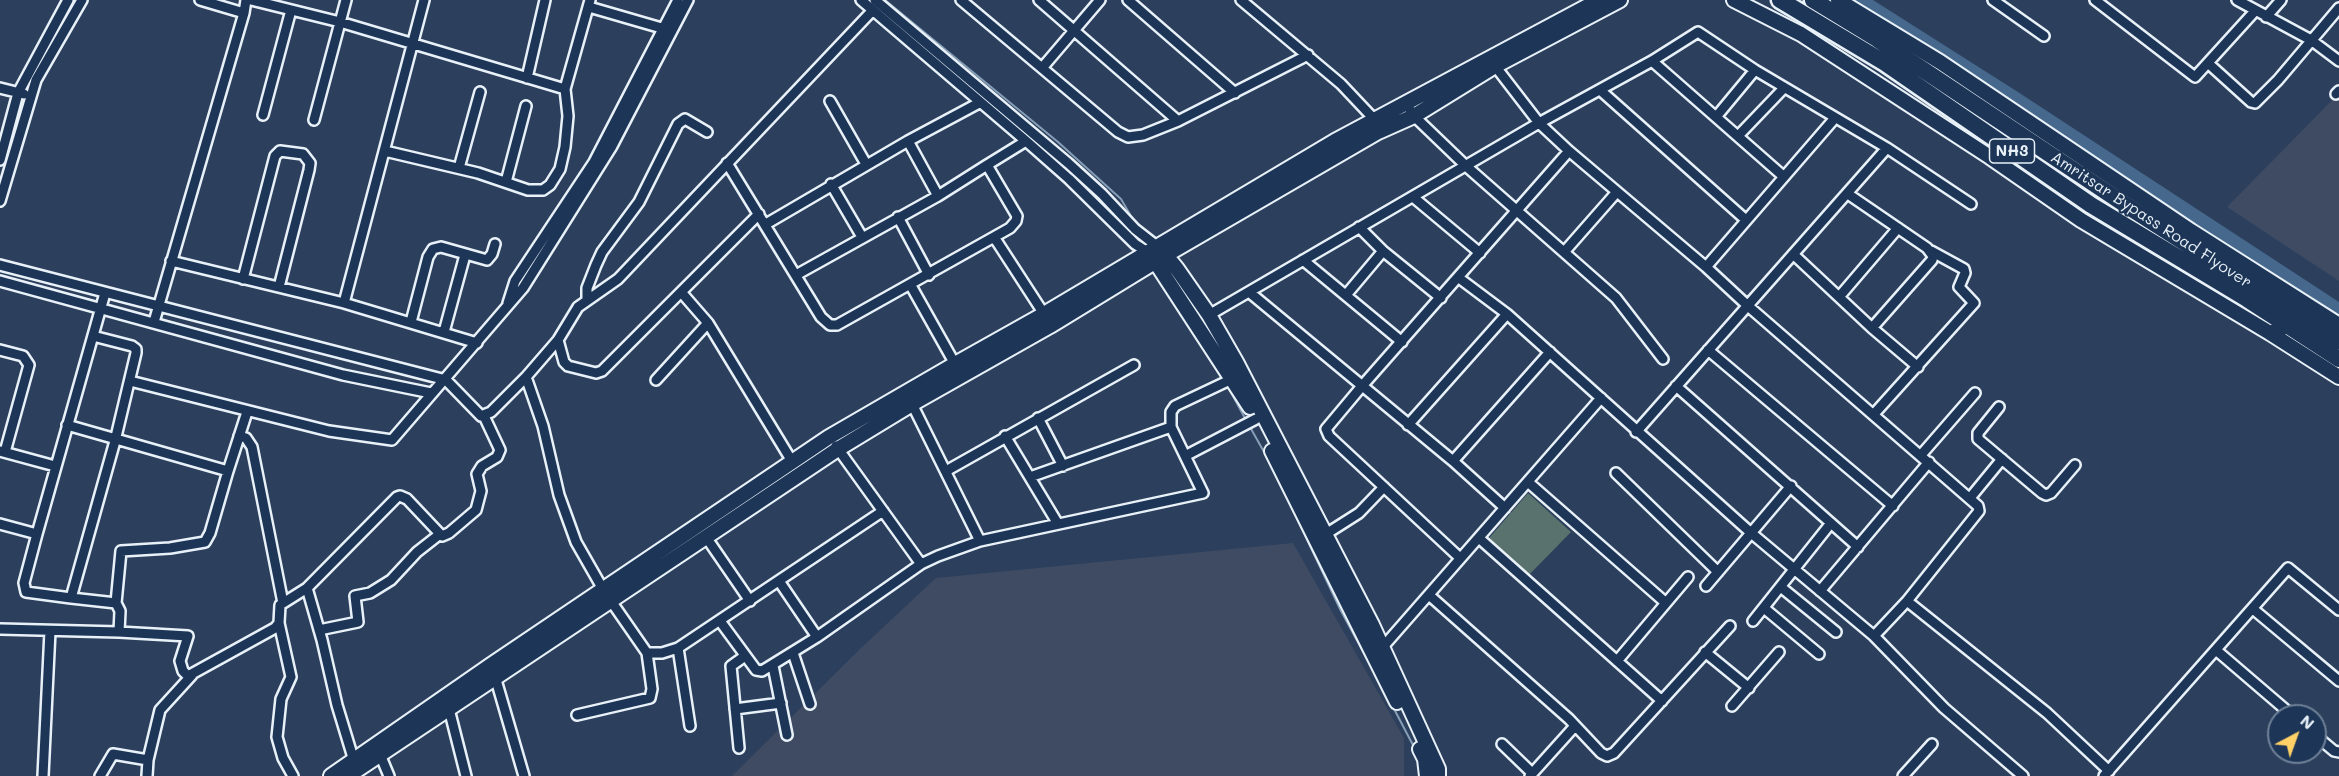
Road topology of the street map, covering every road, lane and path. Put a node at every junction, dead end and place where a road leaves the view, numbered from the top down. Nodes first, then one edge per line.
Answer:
1 (68, 0) edge
2 (82, 0) edge
3 (200, 0) edge
4 (246, 0) edge
5 (252, 0) edge
6 (297, 0) edge
7 (346, 0) edge
8 (424, 0) edge
9 (545, 0) edge
10 (678, 0) edge
11 (687, 0) edge
12 (861, 0) edge
13 (962, 0) edge
14 (1039, 0) edge
15 (1100, 0) edge
16 (1128, 0) edge
17 (1241, 0) edge
18 (1599, 0) edge
19 (1620, 0) edge
20 (1734, 0) edge
21 (1780, 0) edge
22 (1813, 0) edge
23 (1838, 0) edge
24 (1993, 0) edge
25 (2237, 0) edge
26 (2281, 0) edge
27 (2101, 2) edge
28 (589, 3) edge
29 (874, 5) edge
30 (2339, 8) edge
31 (293, 10) junction
32 (2255, 11) junction
33 (244, 13) junction
34 (2266, 17) junction
35 (340, 22) junction
36 (665, 29) junction
37 (1074, 31) junction
38 (2044, 36) dead end
39 (2311, 40) junction
40 (414, 43) junction
41 (1308, 55) junction
42 (1652, 61) junction
43 (2339, 61) edge
44 (1492, 62) junction
45 (2209, 64) junction
46 (1042, 68) junction
47 (1755, 70) junction
48 (527, 78) junction
49 (0, 88) edge
50 (1784, 88) junction
51 (565, 89) junction
52 (1599, 90) junction
53 (480, 92) dead end
54 (18, 93) junction
55 (1235, 93) junction
56 (29, 96) junction
57 (830, 101) dead end
58 (1405, 102) junction
59 (979, 103) junction
60 (526, 106) dead end
61 (263, 114) dead end
62 (1414, 116) junction
63 (1716, 117) junction
64 (1835, 118) junction
65 (1374, 119) junction
66 (314, 120) dead end
67 (1178, 121) junction
68 (1539, 123) junction
69 (707, 132) dead end
70 (1738, 136) junction
71 (908, 141) junction
72 (1026, 141) junction
73 (1887, 148) junction
74 (385, 151) junction
75 (1569, 152) junction
76 (0, 160) edge
77 (727, 163) junction
78 (866, 164) junction
79 (987, 165) junction
80 (1466, 166) junction
81 (459, 168) junction
82 (1783, 176) junction
83 (506, 182) junction
84 (831, 184) junction
85 (1616, 193) junction
86 (1848, 194) junction
87 (938, 196) junction
88 (1413, 197) junction
89 (0, 201) edge
90 (1971, 204) dead end
91 (1518, 210) junction
92 (759, 214) junction
93 (898, 217) junction
94 (1746, 220) junction
95 (765, 224) junction
96 (1359, 227) junction
97 (1898, 228) junction
98 (861, 237) junction
99 (993, 237) junction
100 (495, 244) dead end
101 (1383, 251) junction
102 (1564, 251) junction
103 (1931, 251) junction
104 (1480, 253) junction
105 (1157, 254) junction
106 (1794, 254) junction
107 (465, 255) junction
108 (1303, 260) junction
109 (171, 261) junction
110 (0, 265) edge
111 (1706, 267) junction
112 (929, 274) junction
113 (796, 275) junction
114 (1459, 278) junction
115 (243, 279) junction
116 (0, 281) edge
117 (910, 284) junction
118 (279, 287) junction
119 (681, 292) junction
120 (1249, 292) junction
121 (105, 293) junction
122 (2251, 293) junction
123 (1346, 295) junction
124 (1839, 297) junction
125 (1441, 298) junction
126 (587, 300) junction
127 (344, 303) junction
128 (507, 305) junction
129 (1748, 306) junction
130 (158, 307) junction
131 (100, 308) junction
132 (1507, 314) junction
133 (1044, 315) junction
134 (1209, 315) junction
135 (154, 322) junction
136 (411, 322) junction
137 (708, 323) junction
138 (2339, 325) edge
139 (2287, 326) junction
140 (1872, 328) junction
141 (444, 332) junction
142 (2270, 333) junction
143 (93, 336) junction
144 (558, 340) junction
145 (2339, 341) edge
146 (1402, 342) junction
147 (477, 343) junction
148 (0, 350) edge
149 (1708, 350) junction
150 (1550, 352) junction
151 (1663, 359) dead end
152 (2339, 359) edge
153 (955, 363) junction
154 (1134, 365) dead end
155 (1918, 367) junction
156 (526, 377) junction
157 (2339, 377) edge
158 (1232, 379) junction
159 (446, 380) junction
160 (656, 380) dead end
161 (130, 381) junction
162 (1362, 386) junction
163 (1676, 386) junction
164 (431, 393) junction
165 (1975, 393) dead end
166 (1600, 398) junction
167 (912, 404) junction
168 (1999, 407) dead end
169 (247, 412) junction
170 (1874, 414) junction
171 (484, 416) junction
172 (1038, 418) junction
173 (1256, 419) junction
174 (67, 425) junction
175 (1408, 425) junction
176 (1171, 427) junction
177 (1636, 432) junction
178 (239, 436) junction
179 (1005, 436) junction
180 (830, 437) junction
181 (115, 441) junction
182 (838, 449) junction
183 (3, 452) edge
184 (1921, 455) junction
185 (1185, 456) junction
186 (2002, 459) junction
187 (1453, 461) junction
188 (1929, 462) junction
189 (793, 463) junction
190 (2075, 465) dead end
191 (55, 466) junction
192 (1063, 466) junction
193 (228, 471) junction
194 (946, 471) junction
195 (1616, 473) dead end
196 (1030, 477) junction
197 (1528, 482) junction
198 (1791, 486) junction
199 (1384, 487) junction
200 (1970, 498) junction
201 (1893, 506) junction
202 (1505, 508) junction
203 (883, 512) junction
204 (1832, 523) junction
205 (0, 524) edge
206 (1058, 524) junction
207 (1750, 532) junction
208 (37, 534) junction
209 (440, 534) junction
210 (1326, 534) junction
211 (706, 537) junction
212 (1480, 539) junction
213 (980, 541) junction
214 (1858, 547) junction
215 (1460, 558) junction
216 (921, 564) junction
217 (1795, 570) junction
218 (1718, 572) junction
219 (1688, 577) dead end
220 (779, 581) junction
221 (1706, 586) dead end
222 (307, 588) junction
223 (1782, 588) junction
224 (1820, 591) junction
225 (1429, 595) junction
226 (607, 596) junction
227 (71, 598) junction
228 (750, 601) junction
229 (1907, 601) junction
230 (117, 603) junction
231 (283, 603) junction
232 (1666, 603) junction
233 (1764, 608) junction
234 (2253, 609) junction
235 (2339, 610) edge
236 (720, 621) junction
237 (1753, 621) dead end
238 (279, 623) junction
239 (1730, 626) dead end
240 (0, 629) edge
241 (319, 630) junction
242 (50, 631) junction
243 (119, 632) junction
244 (1836, 632) dead end
245 (1874, 636) junction
246 (817, 637) junction
247 (678, 648) junction
248 (1382, 648) junction
249 (2216, 650) junction
250 (1705, 652) junction
251 (1779, 652) dead end
252 (647, 653) junction
253 (793, 653) junction
254 (1819, 654) dead end
255 (745, 656) junction
256 (1617, 661) junction
257 (773, 666) junction
258 (493, 671) junction
259 (192, 675) junction
260 (2339, 681) edge
261 (1749, 688) junction
262 (1662, 701) junction
263 (448, 703) junction
264 (781, 703) junction
265 (810, 704) dead end
266 (2279, 704) edge
267 (1732, 706) dead end
268 (735, 709) junction
269 (577, 715) dead end
270 (690, 726) dead end
271 (1575, 726) junction
272 (787, 735) dead end
273 (1502, 744) dead end
274 (1932, 744) dead end
275 (738, 748) dead end
276 (378, 749) junction
277 (148, 760) junction
278 (354, 761) junction
279 (2106, 773) edge
280 (1531, 775) edge
281 (43, 776) edge
282 (100, 776) edge
283 (147, 776) edge
284 (293, 776) edge
285 (331, 776) edge
286 (348, 776) edge
287 (389, 776) edge
288 (466, 776) edge
289 (524, 776) edge
290 (1427, 776) edge
291 (1438, 776) edge
292 (1903, 776) edge
293 (2023, 776) edge

1 - 54 street
2 - 56 street
3 - 33 street
4 - 33 street
5 - 31 street
6 - 31 street
7 - 35 street
8 - 40 street
9 - 48 street
10 - 36 street
11 - 128 street
12 - 29 street
13 - 46 street
14 - 37 street
15 - 37 street
16 - 55 street
17 - 41 street
18 - 44 street
19 - 44 street
20 - 142 street
21 - 122 highway, Amritsar Bypass Road Flyover / NH3
22 - 122 highway, Amritsar Bypass Road Flyover / NH3
23 - 138 street
24 - 38 street
25 - 32 street
26 - 34 street
27 - 45 street
28 - 36 street
28 - 51 street
29 - 59 street
29 - 77 street
29 - 105 street
30 - 39 street
31 - 35 street
31 - 61 street
32 - 34 street
32 - 45 street
33 - 109 street
34 - 39 street
35 - 40 street
35 - 66 street
36 - 128 street
37 - 46 street
37 - 67 street
39 - 43 street
39 - 45 street
40 - 48 street
40 - 74 street
41 - 55 street
41 - 65 street
42 - 47 street
42 - 52 street
42 - 63 street
44 - 58 street
44 - 62 street
44 - 68 street
46 - 67 street
47 - 50 street
47 - 63 street
48 - 51 street
49 - 54 street
50 - 64 street
50 - 70 street
51 - 83 street
52 - 68 street
52 - 94 street
53 - 81 street
54 - 56 street
54 - 76 street
55 - 67 street
56 - 89 street
57 - 78 street
58 - 62 street
58 - 65 street
59 - 71 street
59 - 72 street
60 - 83 street
62 - 80 street
62 - 105 street
63 - 70 street
64 - 73 street
64 - 82 street
65 - 105 street
68 - 75 street
68 - 80 street
69 - 126 street
70 - 82 street
71 - 78 street
71 - 87 street
72 - 79 street
72 - 105 street
73 - 86 street
73 - 90 street
74 - 81 street
74 - 127 street
75 - 85 street
75 - 91 street
77 - 92 street
77 - 126 street
78 - 84 street
79 - 87 street
79 - 99 street
80 - 88 street
80 - 91 street
81 - 83 street
82 - 94 street
84 - 95 street
84 - 98 street
85 - 102 street
85 - 111 street
86 - 97 street
86 - 106 street
87 - 93 street
88 - 96 street
88 - 104 street
91 - 102 street
91 - 104 street
92 - 95 street
92 - 119 street
93 - 98 street
93 - 112 street
94 - 111 street
95 - 113 street
96 - 101 street
96 - 108 street
97 - 103 street
97 - 124 street
98 - 113 street
99 - 112 street
99 - 133 street
100 - 107 street
101 - 123 street
101 - 125 street
102 - 151 street
103 - 140 street
103 - 155 street
104 - 114 street
105 - 133 street
105 - 134 street
105 - 158 street
105 - 167 street
106 - 124 street
106 - 129 street
107 - 136 street
107 - 141 street
108 - 120 street
108 - 123 street
109 - 115 street
109 - 130 street
110 - 121 street
111 - 129 street
112 - 117 street
113 - 117 street
114 - 125 street
114 - 132 street
115 - 118 street
115 - 118 street
116 - 131 street
117 - 153 street
118 - 127 street
119 - 137 street
119 - 144 street
120 - 134 street
120 - 162 street
121 - 130 street
121 - 131 street
122 - 139 highway, Amritsar Bypass Road Flyover / NH3
122 - 145 highway, Amritsar Bypass Road Flyover / NH3
123 - 146 street
124 - 140 street
125 - 146 street
126 - 144 street
127 - 136 street
128 - 147 street
129 - 149 street
129 - 170 street
130 - 135 street
130 - 159 street
131 - 135 street
131 - 143 street
132 - 150 street
132 - 175 street
133 - 153 street
134 - 210 street
135 - 164 street
136 - 141 street
137 - 160 street
137 - 189 street
139 - 142 street
139 - 152 highway, NH3
140 - 155 street
141 - 147 street
142 - 157 street
143 - 161 street
143 - 174 street
144 - 156 street
146 - 162 street
147 - 159 street
148 - 183 street
149 - 163 street
149 - 201 street
150 - 166 street
150 - 187 street
153 - 180 street
154 - 172 street
155 - 170 street
156 - 171 street
156 - 226 street
158 - 173 street
158 - 176 street
159 - 164 street
159 - 171 street
161 - 169 street
161 - 181 street
162 - 175 street
162 - 199 street
163 - 177 street
163 - 198 street
164 - 169 street
165 - 184 street
166 - 177 street
166 - 197 street
167 - 182 street
167 - 194 street
168 - 186 street
169 - 178 street
170 - 184 street
171 - 209 street
172 - 179 street
172 - 192 street
173 - 185 street
173 - 290 street
174 - 181 street
174 - 191 street
175 - 187 street
176 - 185 street
176 - 192 street
177 - 207 street
178 - 193 street
178 - 231 street
179 - 194 street
179 - 196 street
180 - 182 street
180 - 189 street
181 - 193 street
181 - 227 street
182 - 203 street
182 - 211 street
183 - 191 street
184 - 188 street
185 - 206 street
186 - 190 street
186 - 200 street
187 - 202 street
188 - 200 street
188 - 201 street
189 - 226 street
191 - 208 street
192 - 196 street
193 - 230 street
194 - 213 street
195 - 218 street
196 - 206 street
197 - 202 street
197 - 232 street
198 - 204 street
198 - 207 street
199 - 210 street
199 - 215 street
200 - 229 street
201 - 214 street
202 - 212 street
203 - 216 street
203 - 220 street
204 - 214 street
204 - 217 street
205 - 208 street
206 - 213 street
207 - 217 street
207 - 218 street
208 - 227 street
209 - 222 street
209 - 241 street
210 - 248 street
211 - 226 street
211 - 228 street
212 - 215 street
212 - 256 street
213 - 216 street
214 - 224 street
215 - 225 street
216 - 246 street
217 - 223 street
217 - 224 street
218 - 221 street
219 - 232 street
220 - 228 street
220 - 246 street
222 - 231 street
222 - 241 street
223 - 233 street
223 - 244 street
224 - 245 street
225 - 248 street
225 - 271 street
226 - 252 street
226 - 258 street
227 - 230 street
228 - 236 street
229 - 245 street
229 - 279 street
230 - 243 street
231 - 238 street
232 - 256 street
233 - 237 street
233 - 254 street
234 - 235 street
234 - 249 street
234 - 260 street
236 - 247 street
236 - 255 street
238 - 259 street
238 - 284 street
239 - 250 street
240 - 242 street
241 - 278 street
242 - 243 street
242 - 281 street
243 - 259 street
245 - 293 street
246 - 253 street
247 - 252 street
247 - 270 street
248 - 291 street
249 - 266 street
249 - 279 street
250 - 261 street
250 - 262 street
251 - 261 street
252 - 269 street
253 - 257 street
253 - 265 street
255 - 257 street
255 - 268 street
256 - 262 street
257 - 264 street
258 - 263 street
258 - 289 street
259 - 277 street
261 - 267 street
262 - 271 street
263 - 276 street
263 - 288 street
264 - 268 street
264 - 272 street
268 - 275 street
271 - 280 street
273 - 280 street
274 - 292 street
276 - 278 street
276 - 286 street
276 - 287 street
277 - 282 street
277 - 283 street
278 - 285 street

